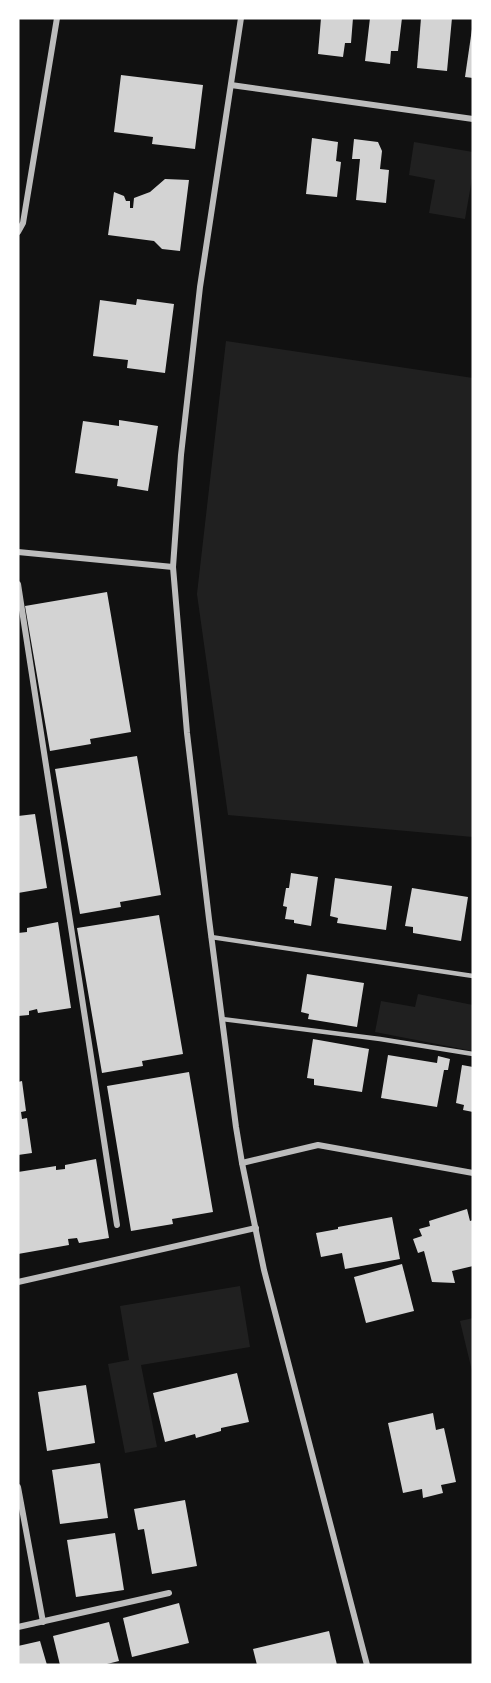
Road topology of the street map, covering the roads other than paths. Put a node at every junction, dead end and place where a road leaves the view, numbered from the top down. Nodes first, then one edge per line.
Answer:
1 (57, 18) edge
2 (241, 18) edge
3 (231, 85) junction
4 (473, 119) edge
5 (18, 232) edge
6 (18, 552) edge
7 (173, 567) junction
8 (18, 584) edge
9 (211, 937) junction
10 (473, 976) edge
11 (222, 1019) junction
12 (473, 1054) edge
13 (242, 1163) junction
14 (473, 1173) edge
15 (117, 1225) dead end
16 (256, 1228) junction
17 (18, 1282) edge
18 (18, 1487) edge
19 (169, 1593) dead end
20 (43, 1622) junction
21 (18, 1627) edge
22 (367, 1665) edge

1 - 5 street
2 - 3 street
3 - 4 street
3 - 7 street
6 - 7 street
7 - 9 street
8 - 15 street
9 - 10 lane
9 - 11 street
11 - 12 lane
11 - 13 street
13 - 14 street
13 - 16 street
16 - 17 street
16 - 22 street
18 - 20 street
19 - 20 street
20 - 21 street

